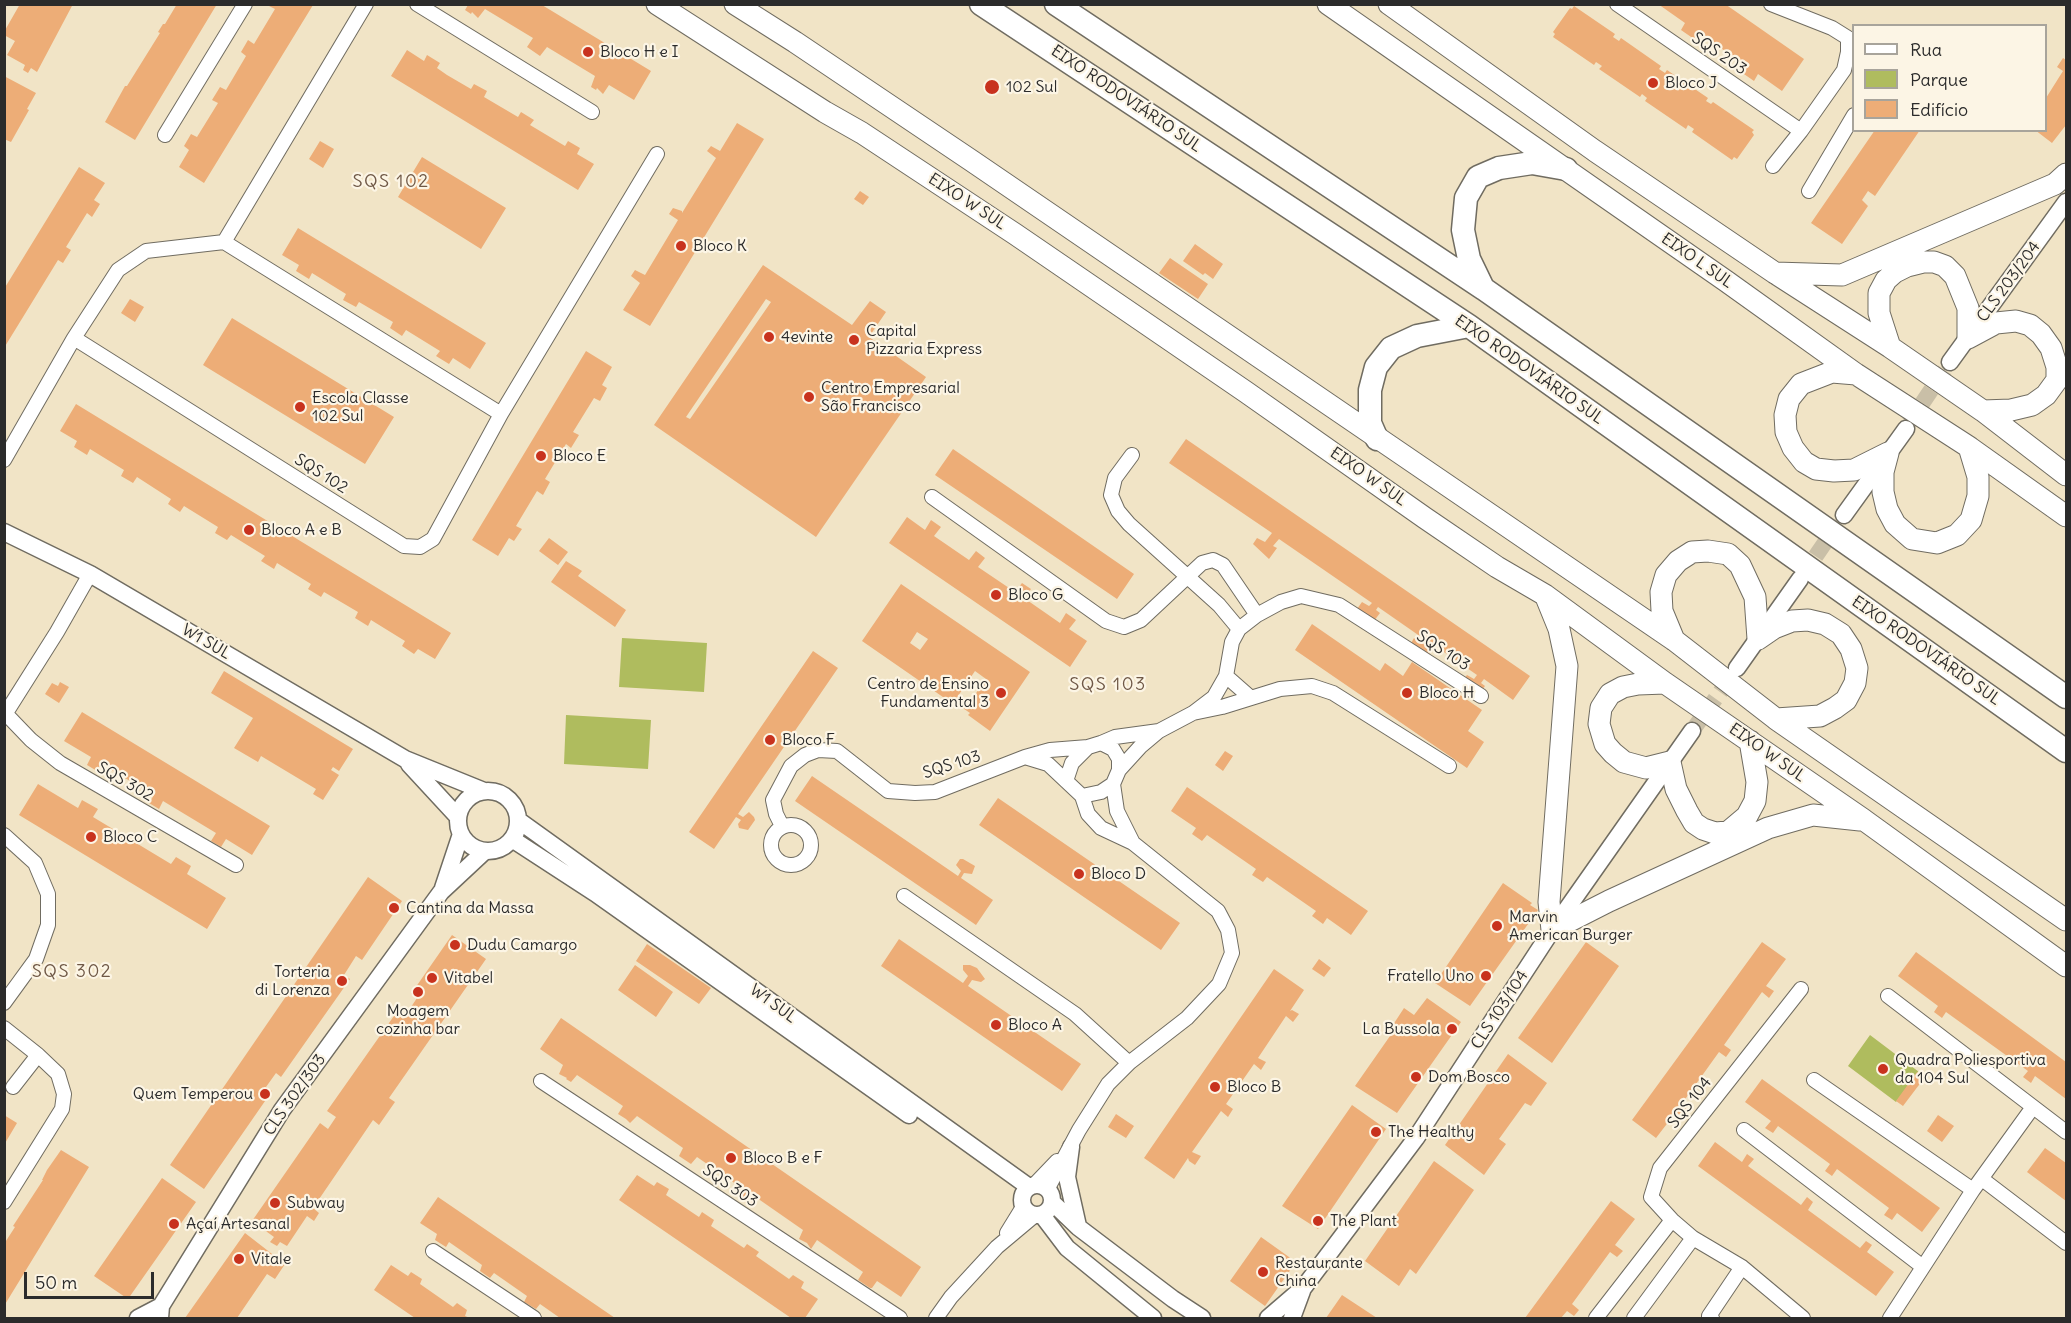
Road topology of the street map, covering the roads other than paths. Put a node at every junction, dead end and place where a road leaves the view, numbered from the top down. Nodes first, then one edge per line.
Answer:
1 (245, 4) edge
2 (366, 4) edge
3 (417, 4) edge
4 (657, 4) edge
5 (735, 4) edge
6 (981, 4) edge
7 (1056, 4) edge
8 (1328, 4) edge
9 (1389, 4) edge
10 (1617, 4) edge
11 (1771, 4) edge
12 (1851, 38) edge
13 (592, 112) dead end
14 (1852, 118) edge
15 (1802, 131) junction
16 (165, 135) dead end
17 (657, 154) dead end
18 (1773, 166) dead end
19 (1566, 170) junction
20 (2067, 174) edge
21 (1809, 191) dead end
22 (2067, 202) edge
23 (224, 242) junction
24 (1775, 273) junction
25 (1484, 289) junction
26 (1469, 327) junction
27 (74, 338) junction
28 (1968, 338) junction
29 (1890, 346) junction
30 (1950, 362) tunnel mouth
31 (1856, 374) junction
32 (1983, 411) junction
33 (501, 414) junction
34 (1906, 429) tunnel mouth
35 (1377, 439) junction
36 (1969, 447) junction
37 (1888, 453) junction
38 (1132, 455) dead end
39 (4, 460) edge
40 (2067, 475) edge
41 (932, 497) dead end
42 (1844, 515) tunnel mouth
43 (2067, 516) edge
44 (4, 532) edge
45 (90, 574) junction
46 (1187, 576) junction
47 (1800, 579) tunnel mouth
48 (1545, 595) junction
49 (1257, 615) junction
50 (1239, 629) junction
51 (1758, 639) junction
52 (1674, 640) junction
53 (1737, 668) tunnel mouth
54 (1226, 676) junction
55 (1665, 683) junction
56 (1481, 696) dead end
57 (1251, 698) junction
58 (2067, 698) edge
59 (1193, 713) junction
60 (5, 715) edge
61 (1776, 719) junction
62 (1159, 731) junction
63 (1692, 731) tunnel mouth
64 (1750, 741) junction
65 (1095, 745) junction
66 (2067, 752) edge
67 (1025, 757) junction
68 (405, 759) junction
69 (1670, 762) junction
70 (1449, 766) dead end
71 (1119, 770) junction
72 (1066, 781) junction
73 (1113, 784) junction
74 (484, 791) junction
75 (1082, 796) junction
76 (458, 817) junction
77 (518, 820) junction
78 (1864, 820) junction
79 (782, 826) dead end
80 (461, 834) junction
81 (4, 835) edge
82 (512, 839) junction
83 (1133, 843) junction
84 (485, 851) junction
85 (236, 865) dead end
86 (441, 892) junction
87 (904, 897) dead end
88 (2067, 920) edge
89 (1552, 930) junction
90 (2067, 966) edge
91 (1801, 989) dead end
92 (1888, 996) dead end
93 (4, 1003) edge
94 (4, 1028) edge
95 (38, 1055) junction
96 (1128, 1063) junction
97 (1814, 1080) dead end
98 (541, 1081) dead end
99 (13, 1087) dead end
100 (2032, 1107) junction
101 (1744, 1130) dead end
102 (2067, 1132) edge
103 (1071, 1147) junction
104 (1978, 1185) junction
105 (1036, 1200) junction
106 (4, 1202) edge
107 (1671, 1220) junction
108 (1078, 1227) junction
109 (1693, 1238) junction
110 (2067, 1243) edge
111 (433, 1251) dead end
112 (1742, 1267) junction
113 (1923, 1267) junction
114 (1304, 1287) junction
115 (161, 1312) edge
116 (138, 1318) edge
117 (534, 1318) edge
118 (900, 1318) edge
119 (936, 1318) edge
120 (1153, 1318) edge
121 (1202, 1318) edge
122 (1268, 1318) edge
123 (1292, 1318) edge
124 (1596, 1318) edge
125 (1634, 1318) edge
126 (1712, 1318) edge
127 (1803, 1318) edge
128 (1890, 1318) edge

1 - 16 street
2 - 23 street
3 - 13 street
4 - 48 main road, EIXO W SUL
5 - 35 main road, EIXO W SUL
6 - 26 highway, EIXO RODOVIÁRIO SUL
7 - 25 highway
8 - 19 main road, EIXO L SUL
9 - 24 main road, EIXO L SUL
10 - 15 street, SQS 203
11 - 12 street
12 - 15 street
14 - 21 street
15 - 18 street
17 - 33 street, SQS 102
19 - 25 highway
19 - 31 main road, EIXO L SUL
20 - 24 main road
22 - 28 street, CLS 203/204
23 - 27 street
23 - 33 street
24 - 29 main road, EIXO L SUL
25 - 58 highway
26 - 35 highway
26 - 66 highway, EIXO RODOVIÁRIO SUL
27 - 33 street, SQS 102
27 - 39 street
28 - 29 main road
28 - 30 street, CLS 203/204
28 - 32 main road
29 - 32 main road, EIXO L SUL
31 - 36 main road, EIXO L SUL
31 - 37 main road
32 - 40 main road, EIXO L SUL
34 - 37 street
35 - 52 main road, EIXO W SUL
36 - 37 main road
36 - 43 main road, EIXO L SUL
37 - 42 street
38 - 46 street
41 - 46 street
44 - 45 street, W1 SUL
45 - 60 street, SQS 302
45 - 68 street, W1 SUL
46 - 49 street
46 - 50 street
47 - 51 street
48 - 55 main road, EIXO W SUL
48 - 89 main road
49 - 50 street, SQS 103
49 - 56 street, SQS 103
50 - 54 street, SQS 103
51 - 52 main road
51 - 53 street
51 - 61 main road
52 - 61 main road, EIXO W SUL
54 - 57 street
54 - 59 street, SQS 103
55 - 64 main road, EIXO W SUL
55 - 69 main road
57 - 59 street, SQS 103
57 - 70 street, SQS 103
59 - 62 street, SQS 103
60 - 85 street, SQS 302
61 - 88 main road, EIXO W SUL
62 - 65 street, SQS 103
62 - 71 street, SQS 103
63 - 69 street, CLS 103/104
64 - 69 main road
64 - 78 main road, EIXO W SUL
65 - 67 street, SQS 103
65 - 71 street
65 - 72 street
67 - 72 street
67 - 79 street, SQS 103
68 - 74 street, W1 SUL
68 - 76 street, W1 SUL
69 - 89 street, CLS 103/104
71 - 73 street, SQS 103
72 - 75 street
73 - 75 street
73 - 83 street
74 - 76 street
74 - 77 street
75 - 83 street
76 - 80 street
77 - 82 street
77 - 105 street, W1 SUL
78 - 89 main road
78 - 90 main road, EIXO W SUL
80 - 84 street
80 - 86 street, CLS 302/303
81 - 93 street
82 - 84 street
82 - 105 street, W1 SUL
83 - 96 street
84 - 86 street, CLS 302/303
86 - 115 street, CLS 302/303
87 - 96 street
89 - 114 street, CLS 103/104
91 - 107 street, SQS 104
92 - 100 street
94 - 95 street
95 - 99 street
95 - 106 street
96 - 103 street
97 - 104 street
98 - 118 street, SQS 303
100 - 102 street
100 - 104 street
101 - 113 street
103 - 105 street
103 - 108 street
104 - 110 street
104 - 113 street
105 - 108 street, W1 SUL
105 - 119 street
105 - 120 street, W1 SUL
107 - 109 street, SQS 104
107 - 124 street
108 - 121 street, W1 SUL
109 - 112 street, SQS 104
109 - 125 street
111 - 117 street
112 - 126 street
112 - 127 street, SQS 104
113 - 128 street
114 - 122 street, CLS 103/104
114 - 123 street, CLS 103/104
115 - 116 street

